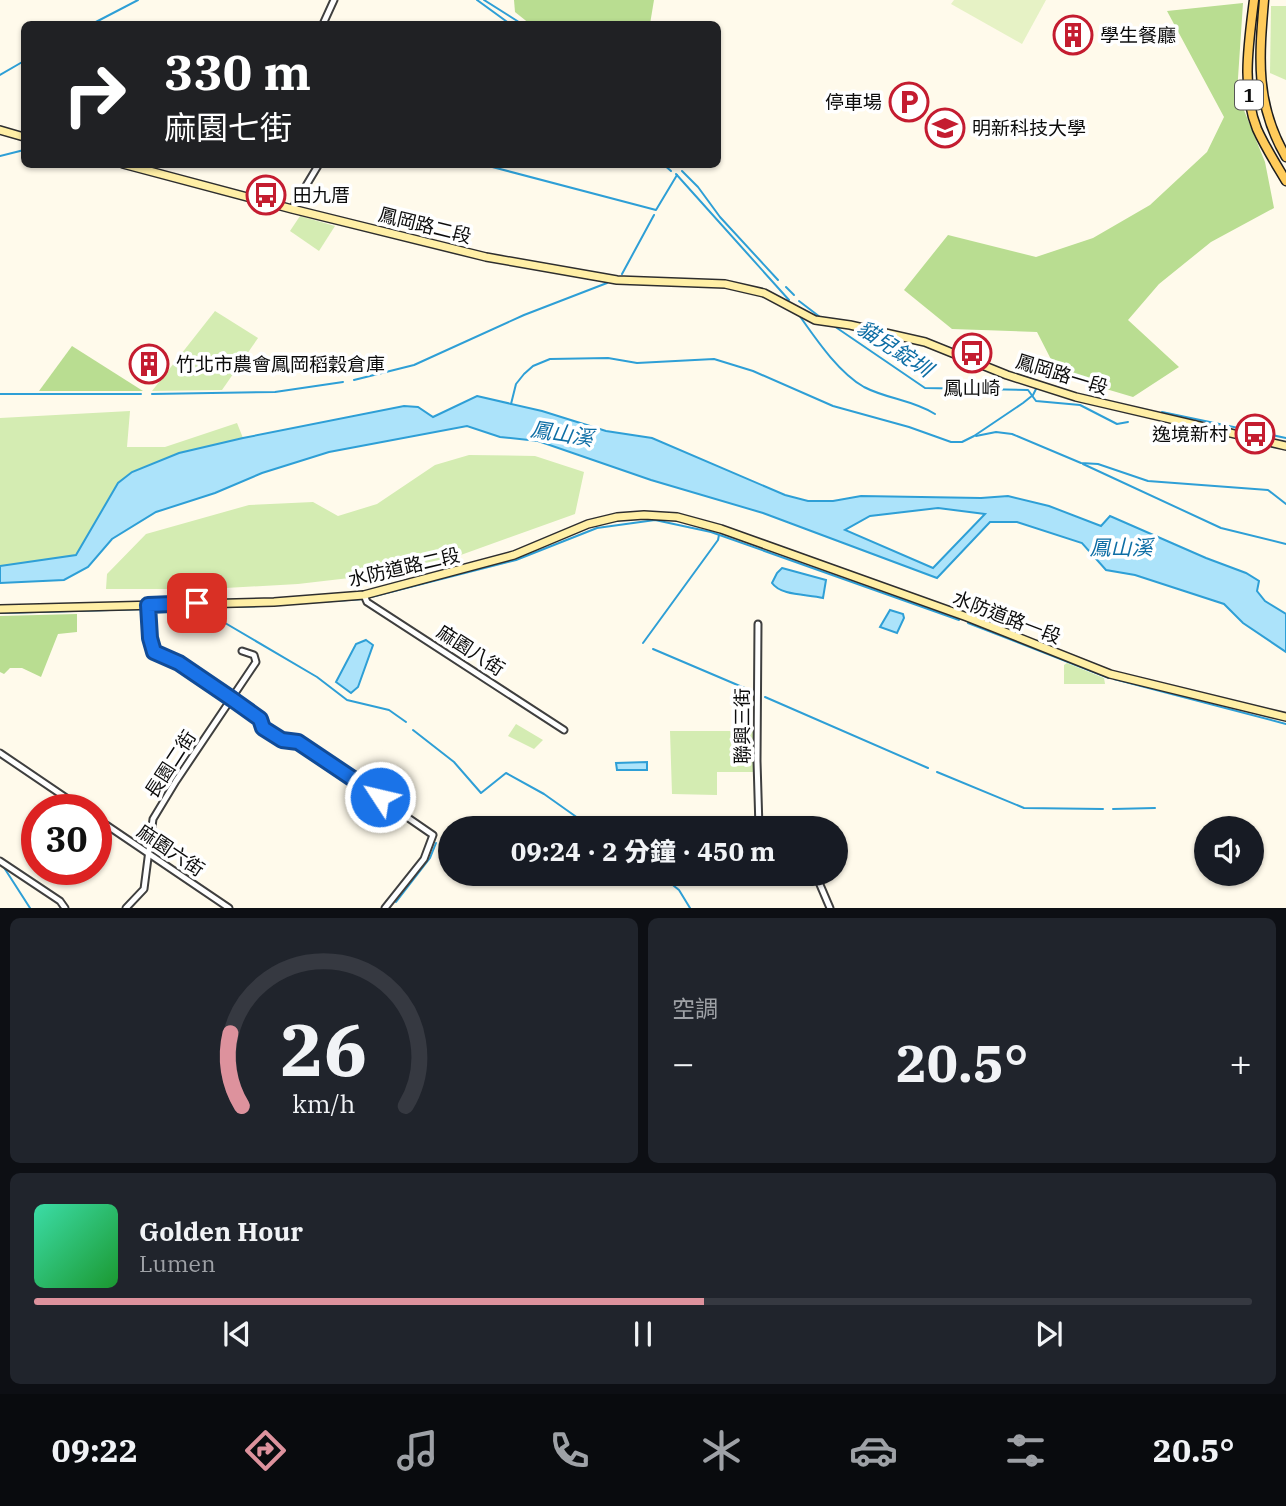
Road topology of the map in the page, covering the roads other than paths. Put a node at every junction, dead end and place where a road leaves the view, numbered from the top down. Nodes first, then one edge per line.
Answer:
1 (334, 0) edge
2 (1254, 0) edge
3 (1264, 0) edge
4 (324, 21) edge
5 (0, 130) edge
6 (21, 136) edge
7 (1286, 157) edge
8 (138, 168) edge
9 (317, 168) edge
10 (1286, 181) edge
11 (292, 209) junction
12 (725, 284) joint
13 (1286, 446) edge
14 (721, 529) joint
15 (365, 598) junction
16 (148, 608) junction
17 (0, 609) edge
18 (758, 624) dead end
19 (242, 651) dead end
20 (232, 699) junction
21 (1286, 717) edge
22 (564, 730) dead end
23 (0, 753) edge
24 (60, 794) edge
25 (759, 816) edge
26 (112, 829) edge
27 (149, 854) junction
28 (0, 861) edge
29 (821, 886) edge
30 (65, 908) edge
31 (126, 908) edge
32 (229, 908) edge
33 (385, 908) edge
34 (830, 908) edge

1 - 4 street
2 - 10 main road, 1
3 - 7 main road, 1
5 - 6 street
8 - 11 street, 鳳岡路二段
9 - 11 street
11 - 12 street, 鳳岡路二段
12 - 13 street, 鳳岡路一段
14 - 15 street, 水防道路二段
14 - 21 street, 水防道路一段
15 - 16 street, 水防道路二段
15 - 22 street, 麻園八街
16 - 17 street, 水防道路二段
16 - 20 street
18 - 25 street, 聯興三街
19 - 20 street, 長園二街
20 - 27 street, 長園二街
20 - 33 street
23 - 24 street
26 - 27 street, 麻園六街
27 - 31 street, 長園二街
27 - 32 street, 麻園六街
28 - 30 street
29 - 34 street

